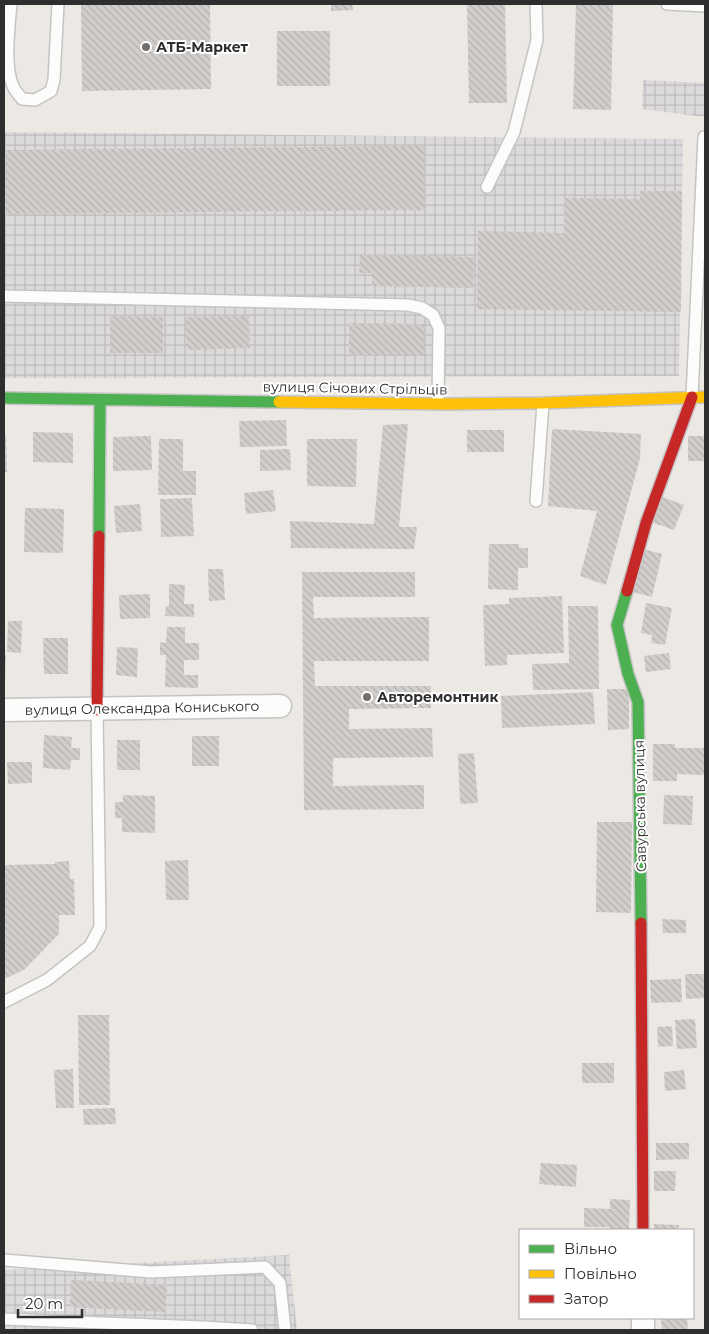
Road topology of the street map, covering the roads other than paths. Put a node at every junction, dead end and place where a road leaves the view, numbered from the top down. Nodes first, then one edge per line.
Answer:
1 (11, 4) edge
2 (58, 4) edge
3 (536, 4) edge
4 (667, 4) edge
5 (705, 6) edge
6 (704, 137) edge
7 (487, 187) dead end
8 (4, 296) edge
9 (692, 397) junction
10 (705, 397) edge
11 (4, 398) edge
12 (100, 400) junction
13 (438, 403) junction
14 (543, 403) junction
15 (536, 501) dead end
16 (280, 706) dead end
17 (4, 710) edge
18 (97, 710) junction
19 (4, 1002) edge
20 (643, 1229) edge
21 (4, 1260) edge
22 (4, 1319) edge
23 (252, 1330) edge
24 (284, 1330) edge

1 - 2 lane
3 - 7 lane
4 - 5 lane
6 - 9 lane
8 - 13 lane
9 - 10 street, вулиця Січових Стрільців
9 - 14 street, вулиця Січових Стрільців
9 - 20 street, Савурська вулиця
11 - 12 street, вулиця Січових Стрільців
12 - 13 street, вулиця Січових Стрільців
12 - 18 street
13 - 14 street, вулиця Січових Стрільців
14 - 15 lane
16 - 18 street, вулиця Олександра Кониського
17 - 18 street, вулиця Олександра Кониського
18 - 19 lane
21 - 24 lane
22 - 23 lane

